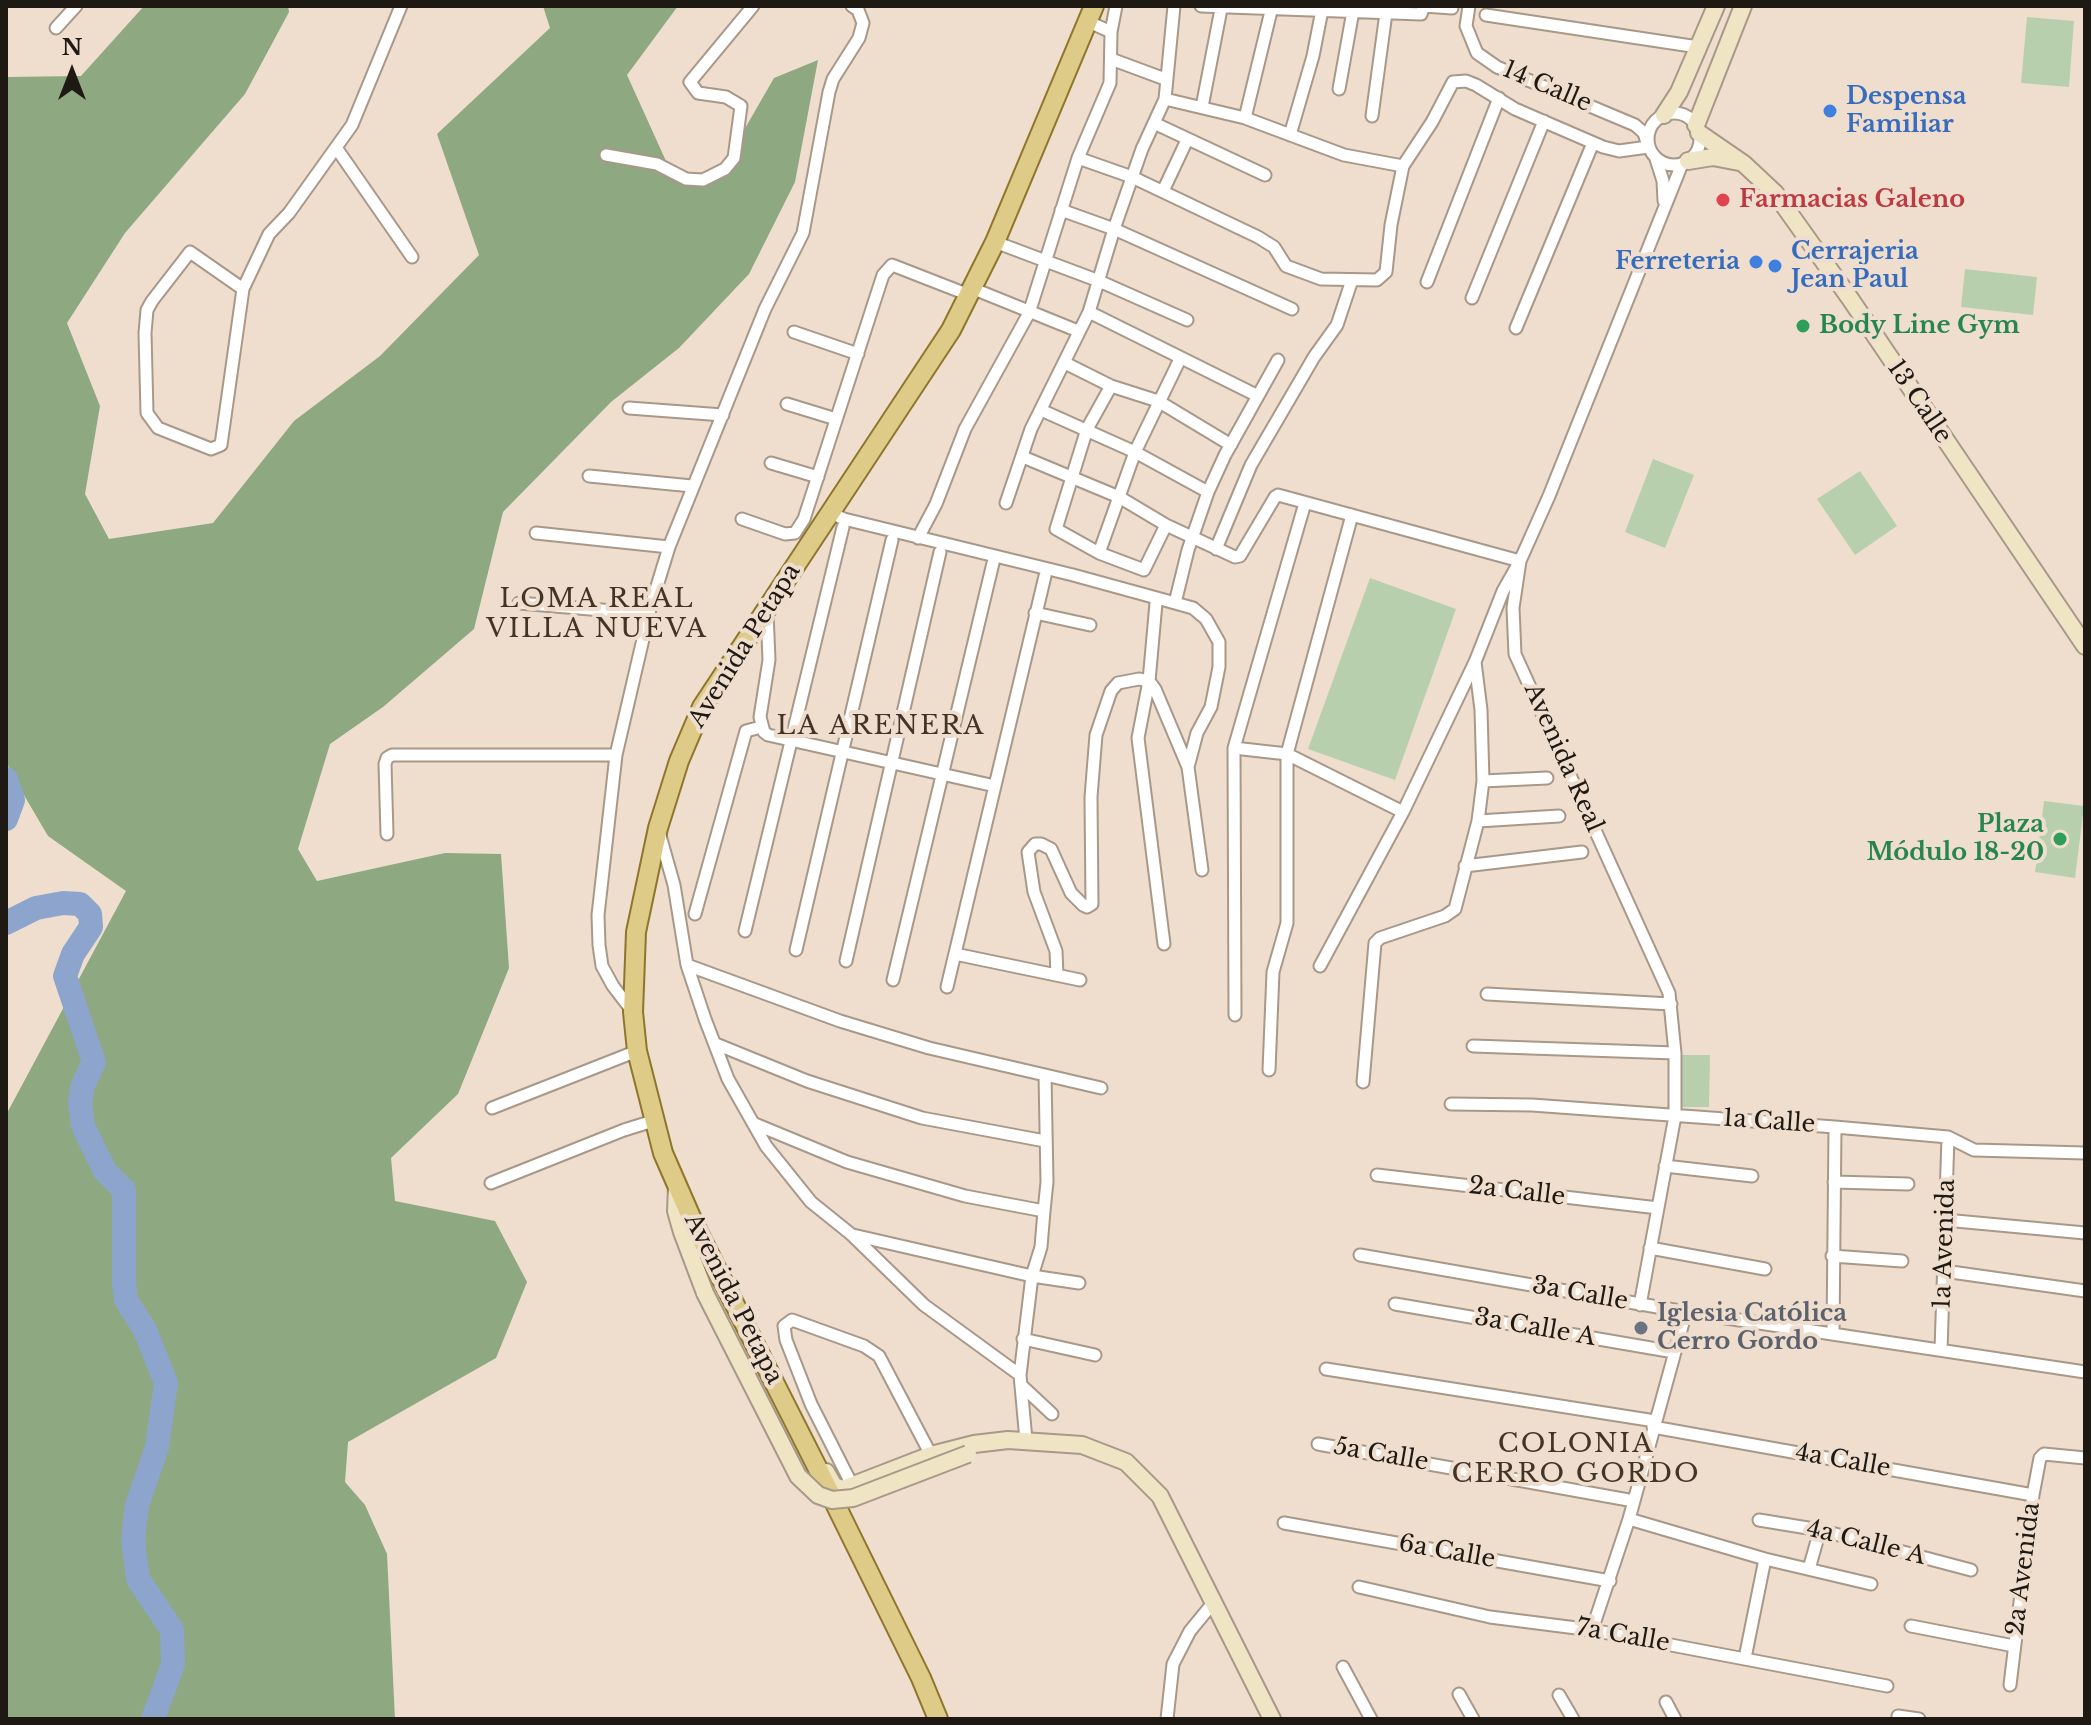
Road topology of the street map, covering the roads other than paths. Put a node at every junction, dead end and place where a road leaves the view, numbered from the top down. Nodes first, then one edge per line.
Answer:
1 (76, 6) edge
2 (401, 6) edge
3 (753, 6) edge
4 (852, 6) edge
5 (1116, 6) edge
6 (1174, 6) edge
7 (1201, 6) edge
8 (1424, 6) edge
9 (1469, 6) edge
10 (1716, 6) edge
11 (1743, 6) edge
12 (1272, 7) edge
13 (1286, 7) edge
14 (1229, 8) edge
15 (1452, 8) edge
16 (1329, 9) edge
17 (1358, 10) edge
18 (1390, 11) edge
19 (1091, 14) edge
20 (1486, 15) dead end
21 (56, 28) dead end
22 (1111, 32) junction
23 (1698, 47) junction
24 (1111, 59) junction
25 (1165, 79) junction
26 (1339, 89) dead end
27 (1499, 98) junction
28 (1165, 99) junction
29 (1202, 107) junction
30 (1372, 116) dead end
31 (1661, 116) junction
32 (1625, 117) junction
33 (1245, 118) junction
34 (1544, 121) junction
35 (1156, 124) junction
36 (1698, 129) junction
37 (1290, 135) junction
38 (1187, 140) junction
39 (1593, 143) junction
40 (1648, 145) junction
41 (337, 149) junction
42 (606, 155) dead end
43 (1078, 158) junction
44 (1656, 159) junction
45 (1685, 162) junction
46 (1744, 164) junction
47 (1403, 166) junction
48 (1265, 175) dead end
49 (1132, 177) junction
50 (1163, 191) junction
51 (1061, 210) junction
52 (1660, 223) junction
53 (1114, 229) junction
54 (995, 242) junction
55 (412, 257) dead end
56 (1047, 262) junction
57 (1352, 280) junction
58 (1099, 281) junction
59 (1427, 282) dead end
60 (243, 289) junction
61 (971, 292) junction
62 (1472, 298) dead end
63 (1292, 309) dead end
64 (1089, 312) junction
65 (1029, 313) junction
66 (1187, 320) dead end
67 (1516, 328) dead end
68 (1078, 331) junction
69 (794, 332) dead end
70 (858, 354) junction
71 (1180, 359) junction
72 (1278, 360) dead end
73 (1065, 363) junction
74 (1111, 386) junction
75 (1258, 396) junction
76 (1158, 401) junction
77 (787, 404) dead end
78 (629, 408) dead end
79 (1041, 410) junction
80 (723, 415) junction
81 (836, 419) junction
82 (1087, 429) junction
83 (1231, 445) junction
84 (1135, 452) junction
85 (1023, 457) junction
86 (771, 463) dead end
87 (589, 476) dead end
88 (818, 477) junction
89 (1073, 480) junction
90 (692, 486) junction
91 (1208, 492) junction
92 (1119, 497) junction
93 (1006, 503) dead end
94 (1305, 503) junction
95 (807, 511) junction
96 (1352, 515) junction
97 (742, 519) dead end
98 (837, 520) junction
99 (1166, 525) junction
100 (818, 529) junction
101 (536, 533) dead end
102 (1193, 537) junction
103 (918, 538) junction
104 (892, 540) dead end
105 (669, 547) junction
106 (1216, 549) junction
107 (940, 552) dead end
108 (1099, 553) junction
109 (1520, 561) junction
110 (993, 563) dead end
111 (1045, 576) dead end
112 (519, 603) dead end
113 (1156, 603) dead end
114 (1175, 603) junction
115 (767, 606) junction
116 (1035, 613) junction
117 (649, 614) junction
118 (1090, 625) dead end
119 (2085, 646) edge
120 (1475, 662) junction
121 (1149, 681) junction
122 (761, 727) junction
123 (790, 740) junction
124 (1234, 748) junction
125 (841, 752) junction
126 (1287, 754) junction
127 (616, 755) junction
128 (892, 763) junction
129 (1188, 767) junction
130 (942, 774) junction
131 (1547, 778) dead end
132 (1483, 781) junction
133 (995, 786) junction
134 (1403, 812) junction
135 (1559, 816) dead end
136 (1478, 821) junction
137 (658, 828) junction
138 (387, 834) dead end
139 (1582, 852) dead end
140 (1465, 866) junction
141 (1202, 870) dead end
142 (695, 914) dead end
143 (745, 931) dead end
144 (1164, 944) dead end
145 (796, 950) dead end
146 (955, 954) junction
147 (846, 961) dead end
148 (687, 965) junction
149 (1320, 966) dead end
150 (1057, 975) junction
151 (893, 980) dead end
152 (1080, 980) dead end
153 (947, 987) dead end
154 (1487, 994) dead end
155 (1671, 1004) junction
156 (633, 1012) junction
157 (1235, 1015) dead end
158 (716, 1044) junction
159 (1473, 1046) dead end
160 (637, 1051) junction
161 (1675, 1053) junction
162 (1269, 1070) dead end
163 (1045, 1075) junction
164 (1363, 1082) dead end
165 (1101, 1088) dead end
166 (1451, 1104) dead end
167 (492, 1108) dead end
168 (1675, 1116) junction
169 (653, 1121) junction
170 (754, 1124) junction
171 (1835, 1127) junction
172 (1948, 1137) junction
173 (1045, 1141) junction
174 (2085, 1153) edge
175 (1665, 1166) junction
176 (1377, 1175) dead end
177 (1752, 1176) dead end
178 (1834, 1182) junction
179 (491, 1183) dead end
180 (1908, 1184) dead end
181 (677, 1185) junction
182 (1658, 1208) junction
183 (1044, 1211) junction
184 (1945, 1220) junction
185 (2085, 1233) edge
186 (852, 1235) junction
187 (1650, 1248) junction
188 (1360, 1255) dead end
189 (1832, 1256) junction
190 (1902, 1261) dead end
191 (1765, 1269) dead end
192 (1944, 1271) junction
193 (1032, 1276) junction
194 (1079, 1283) dead end
195 (2085, 1291) edge
196 (1395, 1304) dead end
197 (1640, 1305) junction
198 (1686, 1312) junction
199 (1833, 1334) junction
200 (1023, 1339) junction
201 (1941, 1350) junction
202 (1674, 1352) junction
203 (1095, 1355) dead end
204 (1326, 1369) dead end
205 (2085, 1372) edge
206 (1020, 1380) junction
207 (1052, 1414) dead end
208 (1654, 1424) junction
209 (1008, 1440) junction
210 (1026, 1440) junction
211 (1318, 1444) dead end
212 (931, 1455) junction
213 (2085, 1458) edge
214 (816, 1465) junction
215 (852, 1485) junction
216 (2033, 1495) junction
217 (1634, 1501) junction
218 (1629, 1519) junction
219 (1759, 1520) dead end
220 (1284, 1523) dead end
221 (1820, 1530) junction
222 (1765, 1559) junction
223 (1809, 1569) junction
224 (1971, 1570) dead end
225 (1610, 1581) junction
226 (1871, 1584) dead end
227 (1359, 1587) dead end
228 (1213, 1603) junction
229 (1911, 1626) dead end
230 (1592, 1630) junction
231 (2014, 1646) junction
232 (1745, 1658) junction
233 (1343, 1667) dead end
234 (2010, 1685) dead end
235 (1887, 1686) dead end
236 (1459, 1694) dead end
237 (1559, 1695) dead end
238 (1666, 1702) dead end
239 (1898, 1716) dead end
240 (1269, 1717) edge
241 (938, 1719) edge
242 (1167, 1719) edge
243 (1371, 1719) edge
244 (1473, 1719) edge
245 (1573, 1719) edge
246 (1675, 1719) edge
247 (1919, 1719) edge

1 - 21 street
2 - 41 street
3 - 42 street
4 - 80 street
5 - 22 street
6 - 25 street
7 - 14 street
8 - 15 street
8 - 18 street
9 - 32 street, 14 Calle
10 - 23 main road
11 - 36 main road
12 - 13 street
12 - 14 street
12 - 33 street
13 - 16 street
14 - 29 street
16 - 17 street
16 - 37 street
17 - 18 street
17 - 26 street
18 - 30 street
19 - 22 street
19 - 54 main road, Avenida Petapa
20 - 23 street
22 - 24 street
23 - 31 main road
24 - 25 street
24 - 43 street
25 - 28 street
27 - 34 street
27 - 47 street
27 - 59 street
28 - 29 street
28 - 35 street
29 - 33 street
31 - 32 street, 14 Calle
31 - 36 street
31 - 40 street
32 - 40 street, 14 Calle
33 - 37 street
34 - 39 street
34 - 62 street
35 - 38 street
35 - 49 street
36 - 45 street
36 - 46 main road, 13 Calle
37 - 47 street
38 - 48 street
38 - 50 street
39 - 40 street
39 - 67 street
40 - 44 street
41 - 55 street
41 - 60 street
43 - 49 street
43 - 51 street
44 - 45 street
44 - 52 street, Avenida Real
45 - 46 main road
45 - 52 street, Avenida Real
46 - 119 main road, 13 Calle
47 - 57 street
49 - 50 street
49 - 53 street
50 - 57 street
51 - 53 street
51 - 56 street
52 - 109 street, Avenida Real
53 - 58 street
53 - 63 street
54 - 56 street
54 - 61 main road, Avenida Petapa
56 - 58 street
56 - 65 street
57 - 106 street
58 - 64 street
58 - 66 street
60 - 60 street
61 - 65 street
61 - 70 street
61 - 98 main road, Avenida Petapa
64 - 68 street
64 - 71 street
65 - 68 street
65 - 103 street
68 - 73 street
69 - 70 street
70 - 81 street
71 - 75 street
71 - 76 street
72 - 75 street
73 - 74 street
73 - 79 street
74 - 76 street
74 - 82 street
75 - 83 street
76 - 83 street
76 - 84 street
77 - 81 street
78 - 80 street
79 - 82 street
79 - 85 street
80 - 90 street
81 - 88 street
82 - 84 street
82 - 89 street
83 - 91 street
84 - 91 street
84 - 92 street
85 - 89 street
85 - 93 street
86 - 88 street
87 - 90 street
88 - 95 street
89 - 92 street
89 - 108 street
90 - 105 street
91 - 102 street
92 - 99 street
92 - 108 street
94 - 96 street
94 - 106 street
94 - 124 street
95 - 97 street
95 - 100 street
96 - 109 street
96 - 126 street
98 - 100 main road, Avenida Petapa
98 - 103 street
98 - 123 street
99 - 102 street
99 - 108 street
100 - 115 main road, Avenida Petapa
101 - 105 street
102 - 106 street
102 - 114 street
103 - 114 street
104 - 125 street
105 - 117 street
107 - 128 street
109 - 120 street
109 - 155 street, Avenida Real
110 - 130 street
111 - 116 street
112 - 117 street
113 - 121 street
114 - 129 street
115 - 122 street
115 - 137 main road, Avenida Petapa
116 - 118 street
116 - 133 street
117 - 127 street
120 - 132 street
120 - 134 street
121 - 129 street
121 - 144 street
121 - 150 street
122 - 123 street
122 - 142 street
123 - 125 street
123 - 143 street
124 - 126 street
124 - 157 street
125 - 128 street
125 - 145 street
126 - 134 street
126 - 162 street
127 - 138 street
127 - 156 street
128 - 130 street
128 - 147 street
129 - 141 street
130 - 133 street
130 - 151 street
131 - 132 street
132 - 136 street
133 - 146 street
134 - 149 street
135 - 136 street
136 - 140 street
137 - 148 street
137 - 156 main road, Avenida Petapa
139 - 140 street
140 - 164 street
146 - 150 street
146 - 153 street
148 - 158 street
148 - 163 street
150 - 152 street
154 - 155 street
155 - 161 street, Avenida Real
156 - 160 main road, Avenida Petapa
158 - 170 street
158 - 173 street
159 - 161 street
160 - 167 street
160 - 169 main road, Avenida Petapa
161 - 168 street, Avenida Real
163 - 165 street
163 - 173 street
166 - 168 street, 1a Calle
168 - 171 street, 1a Calle
168 - 175 street, Avenida Real
169 - 179 street
169 - 181 main road, Avenida Petapa
170 - 183 street
170 - 186 street
171 - 172 street, 1a Calle
171 - 178 street
172 - 174 street, 1a Calle
172 - 184 street, 1a Avenida
173 - 183 street
175 - 177 street
175 - 182 street, Avenida Real
176 - 182 street, 2a Calle
178 - 180 street
178 - 189 street
181 - 209 main road, bridge
181 - 214 main road, Avenida Petapa
182 - 187 street, Avenida Real
183 - 193 street
184 - 185 street
184 - 192 street, 1a Avenida
186 - 193 street
186 - 206 street
187 - 191 street
187 - 197 street, Avenida Real
188 - 197 street, 3a Calle
189 - 190 street
189 - 199 street
192 - 195 street
192 - 201 street, 1a Avenida
193 - 194 street
193 - 200 street
196 - 202 street, 3a Calle A
197 - 198 street, 3a Calle
198 - 199 street, 3a Calle
198 - 202 street
199 - 201 street, 3a Calle
200 - 203 street
200 - 206 street
201 - 205 street, 3a Calle
202 - 208 street
204 - 208 street, 4a Calle
206 - 207 street
206 - 210 street
208 - 216 street, 4a Calle
208 - 217 street
209 - 210 main road
209 - 212 main road
210 - 228 main road
211 - 217 street, 5a Calle
212 - 215 main road
212 - 215 street
213 - 216 street, 2a Avenida
214 - 215 main road
214 - 241 main road, Avenida Petapa
216 - 231 street, 2a Avenida
217 - 218 street
218 - 222 street
218 - 225 street
219 - 221 street, 4a Calle A
220 - 225 street, 6a Calle
221 - 223 street
221 - 224 street, 4a Calle A
222 - 223 street
222 - 232 street
223 - 226 street
225 - 230 street
227 - 230 street, 7a Calle
228 - 240 main road
228 - 242 street
229 - 231 street
230 - 232 street, 7a Calle
231 - 234 street, 2a Avenida
232 - 235 street, 7a Calle
233 - 243 street
236 - 244 street
237 - 245 street
238 - 246 street
239 - 247 street

